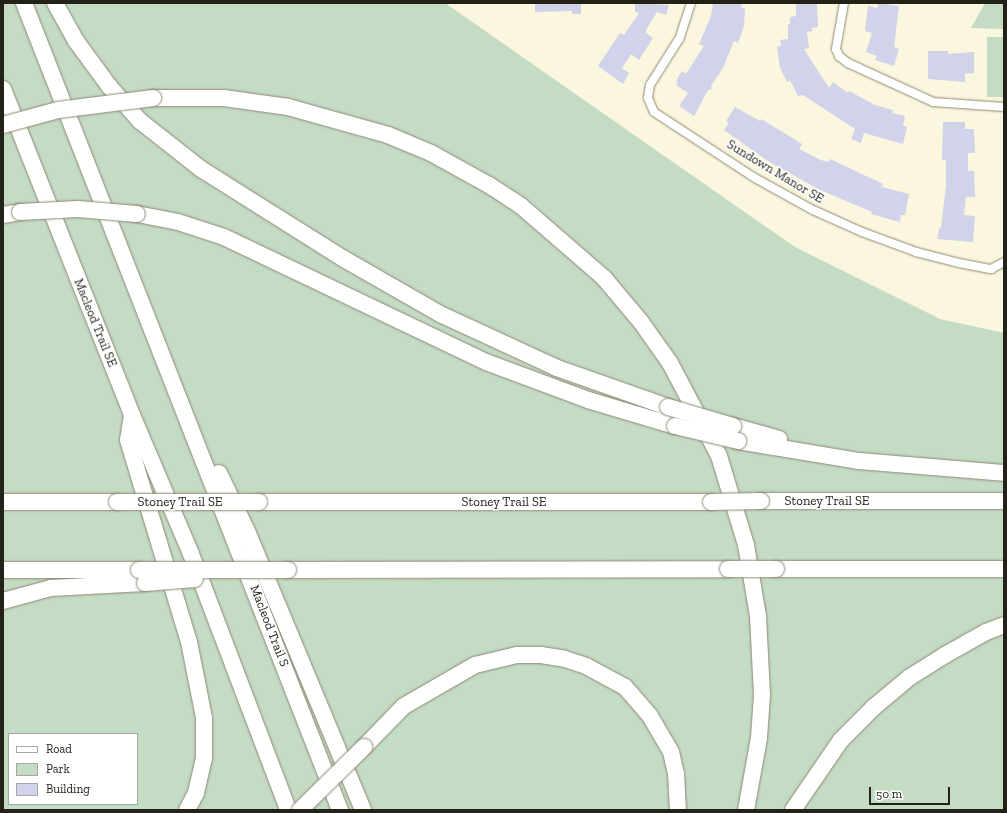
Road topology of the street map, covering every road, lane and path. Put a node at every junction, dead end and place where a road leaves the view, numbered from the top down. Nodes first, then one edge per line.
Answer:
1 (24, 3) edge
2 (55, 3) edge
3 (691, 3) edge
4 (844, 3) edge
5 (3, 89) edge
6 (1004, 107) edge
7 (3, 125) edge
8 (3, 214) edge
9 (1004, 262) edge
10 (132, 415) junction
11 (735, 433) junction
12 (197, 441) junction
13 (1004, 473) edge
14 (1004, 501) edge
15 (3, 502) edge
16 (1004, 569) edge
17 (3, 570) edge
18 (142, 576) junction
19 (3, 601) edge
20 (1004, 625) edge
21 (187, 810) edge
22 (288, 810) edge
23 (300, 810) edge
24 (340, 810) edge
25 (363, 810) edge
26 (678, 810) edge
27 (746, 810) edge
28 (793, 810) edge

1 - 12 highway
2 - 11 highway, bridge
3 - 9 street, Sundown Manor SE
4 - 6 street
5 - 10 highway, Macleod Trail SE
7 - 27 highway, bridge
8 - 11 highway, bridge
10 - 21 highway
10 - 22 highway, Macleod Trail SE
11 - 13 highway
12 - 24 highway, Macleod Trail S
12 - 25 highway
14 - 15 highway, Stoney Trail SE, bridge
16 - 18 highway, bridge
17 - 18 highway
18 - 19 highway
20 - 28 highway
23 - 26 highway, bridge

